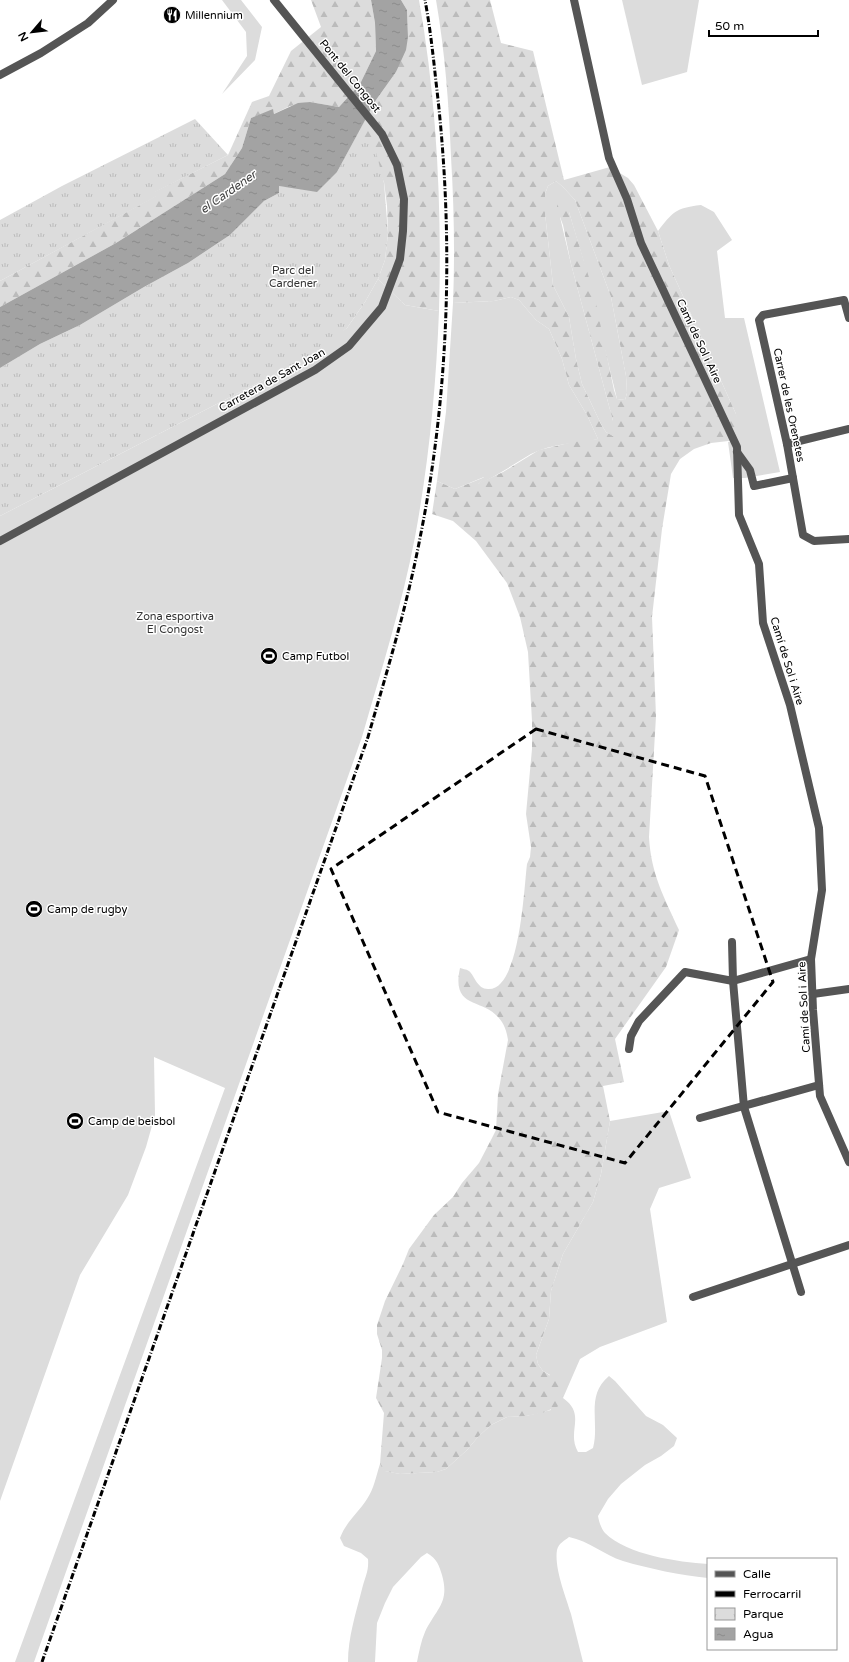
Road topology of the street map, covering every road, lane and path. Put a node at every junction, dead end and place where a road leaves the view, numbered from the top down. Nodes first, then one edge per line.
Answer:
1 (113, 0) edge
2 (274, 0) edge
3 (574, 0) edge
4 (0, 75) edge
5 (382, 134) joint
6 (849, 318) edge
7 (849, 429) edge
8 (787, 444) junction
9 (737, 452) junction
10 (793, 478) junction
11 (849, 539) edge
12 (0, 541) edge
13 (732, 942) dead end
14 (811, 959) junction
15 (733, 981) junction
16 (849, 989) edge
17 (813, 994) junction
18 (629, 1049) dead end
19 (819, 1085) junction
20 (744, 1107) junction
21 (700, 1118) dead end
22 (849, 1162) edge
23 (849, 1245) edge
24 (792, 1264) junction
25 (800, 1292) dead end
26 (693, 1297) dead end

1 - 4 street
2 - 5 street, Pont del Congost
3 - 9 street, Camí de Sol i Aire
5 - 12 street, Carretera de Sant Joan
6 - 8 street, Carrer de les Orenetes
7 - 8 street
8 - 10 street, Carrer de les Orenetes
9 - 10 street
9 - 14 street, Camí de Sol i Aire
10 - 11 street, Carrer de les Orenetes
13 - 15 street
14 - 15 street
14 - 17 street, Camí de Sol i Aire
15 - 18 street
15 - 20 street
16 - 17 street
17 - 19 street, Camí de Sol i Aire
19 - 20 street
19 - 22 street, Camí de Sol i Aire
20 - 21 street
20 - 24 street
23 - 24 street
24 - 25 street
24 - 26 street

